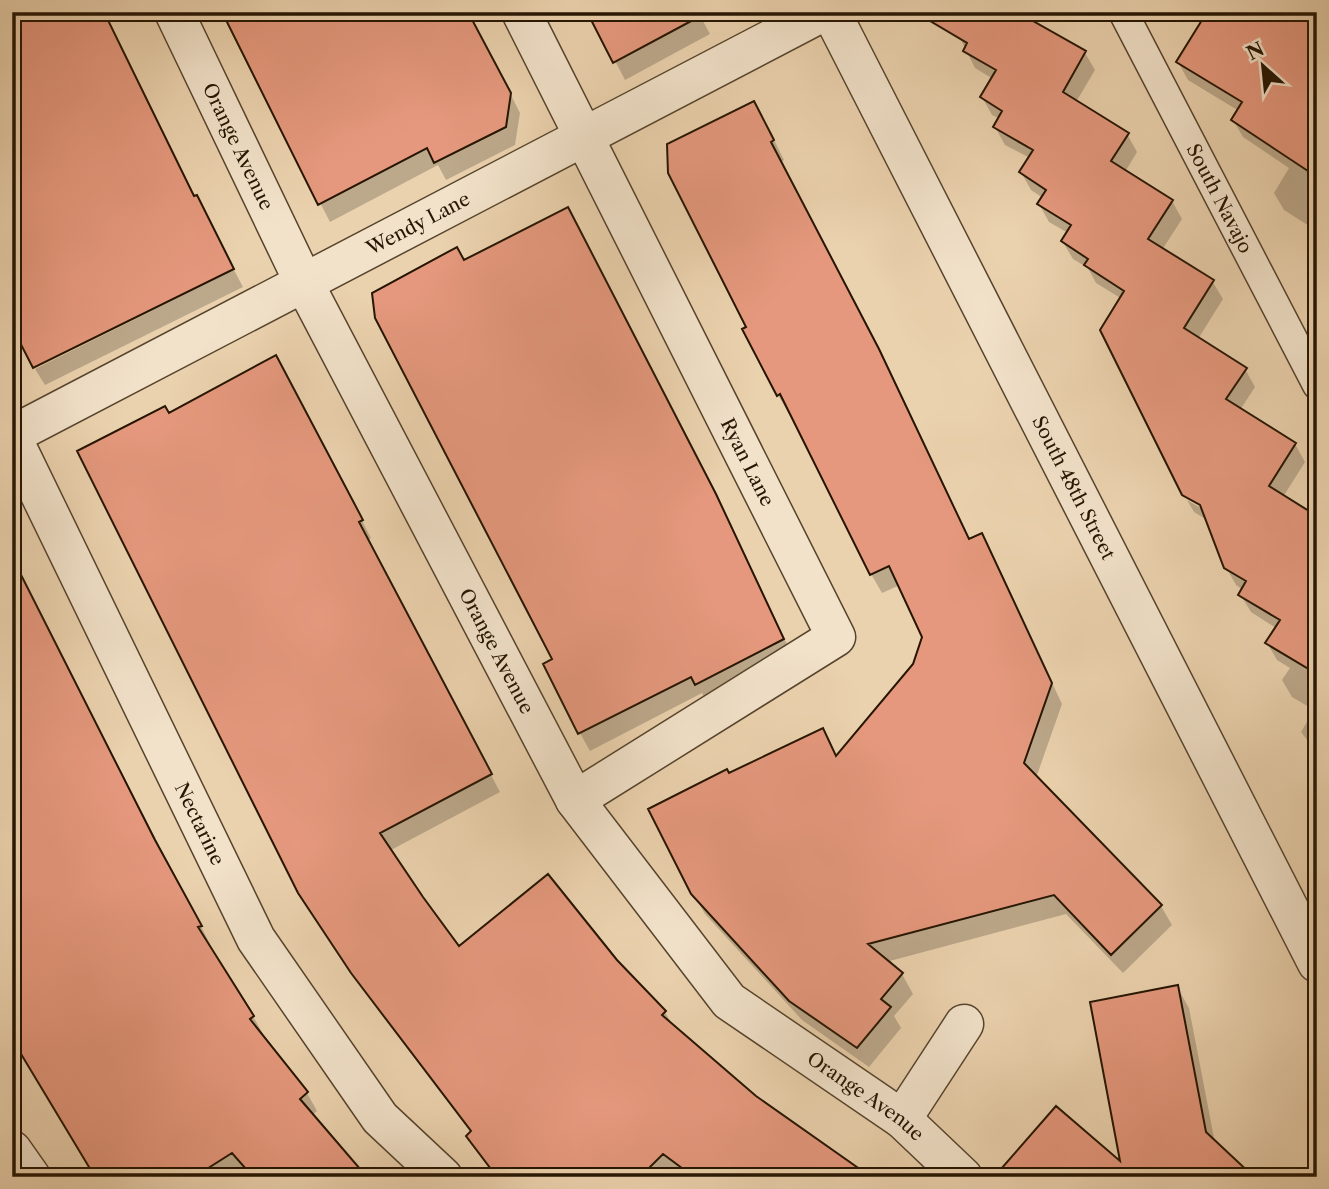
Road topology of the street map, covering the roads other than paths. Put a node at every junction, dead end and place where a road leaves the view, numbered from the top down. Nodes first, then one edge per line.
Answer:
1 (174, 12) edge
2 (521, 12) edge
3 (824, 12) edge
4 (831, 12) edge
5 (1123, 12) edge
6 (584, 137) junction
7 (304, 283) junction
8 (1317, 385) edge
9 (12, 436) edge
10 (575, 800) junction
11 (1317, 963) edge
12 (964, 1024) dead end
13 (902, 1119) junction
14 (12, 1150) edge
15 (31, 1177) edge
16 (443, 1177) edge
17 (963, 1177) edge

1 - 7 street, Orange Avenue
2 - 6 street, Ryan Lane
3 - 6 street, Wendy Lane
4 - 11 street, South 48th Street
5 - 8 lane, South Navajo
6 - 7 street, Wendy Lane
6 - 10 street, Ryan Lane
7 - 9 street, Wendy Lane
7 - 10 street, Orange Avenue
9 - 16 street, Nectarine
10 - 13 street, Orange Avenue
12 - 13 street
13 - 17 street, Orange Avenue
14 - 15 street

